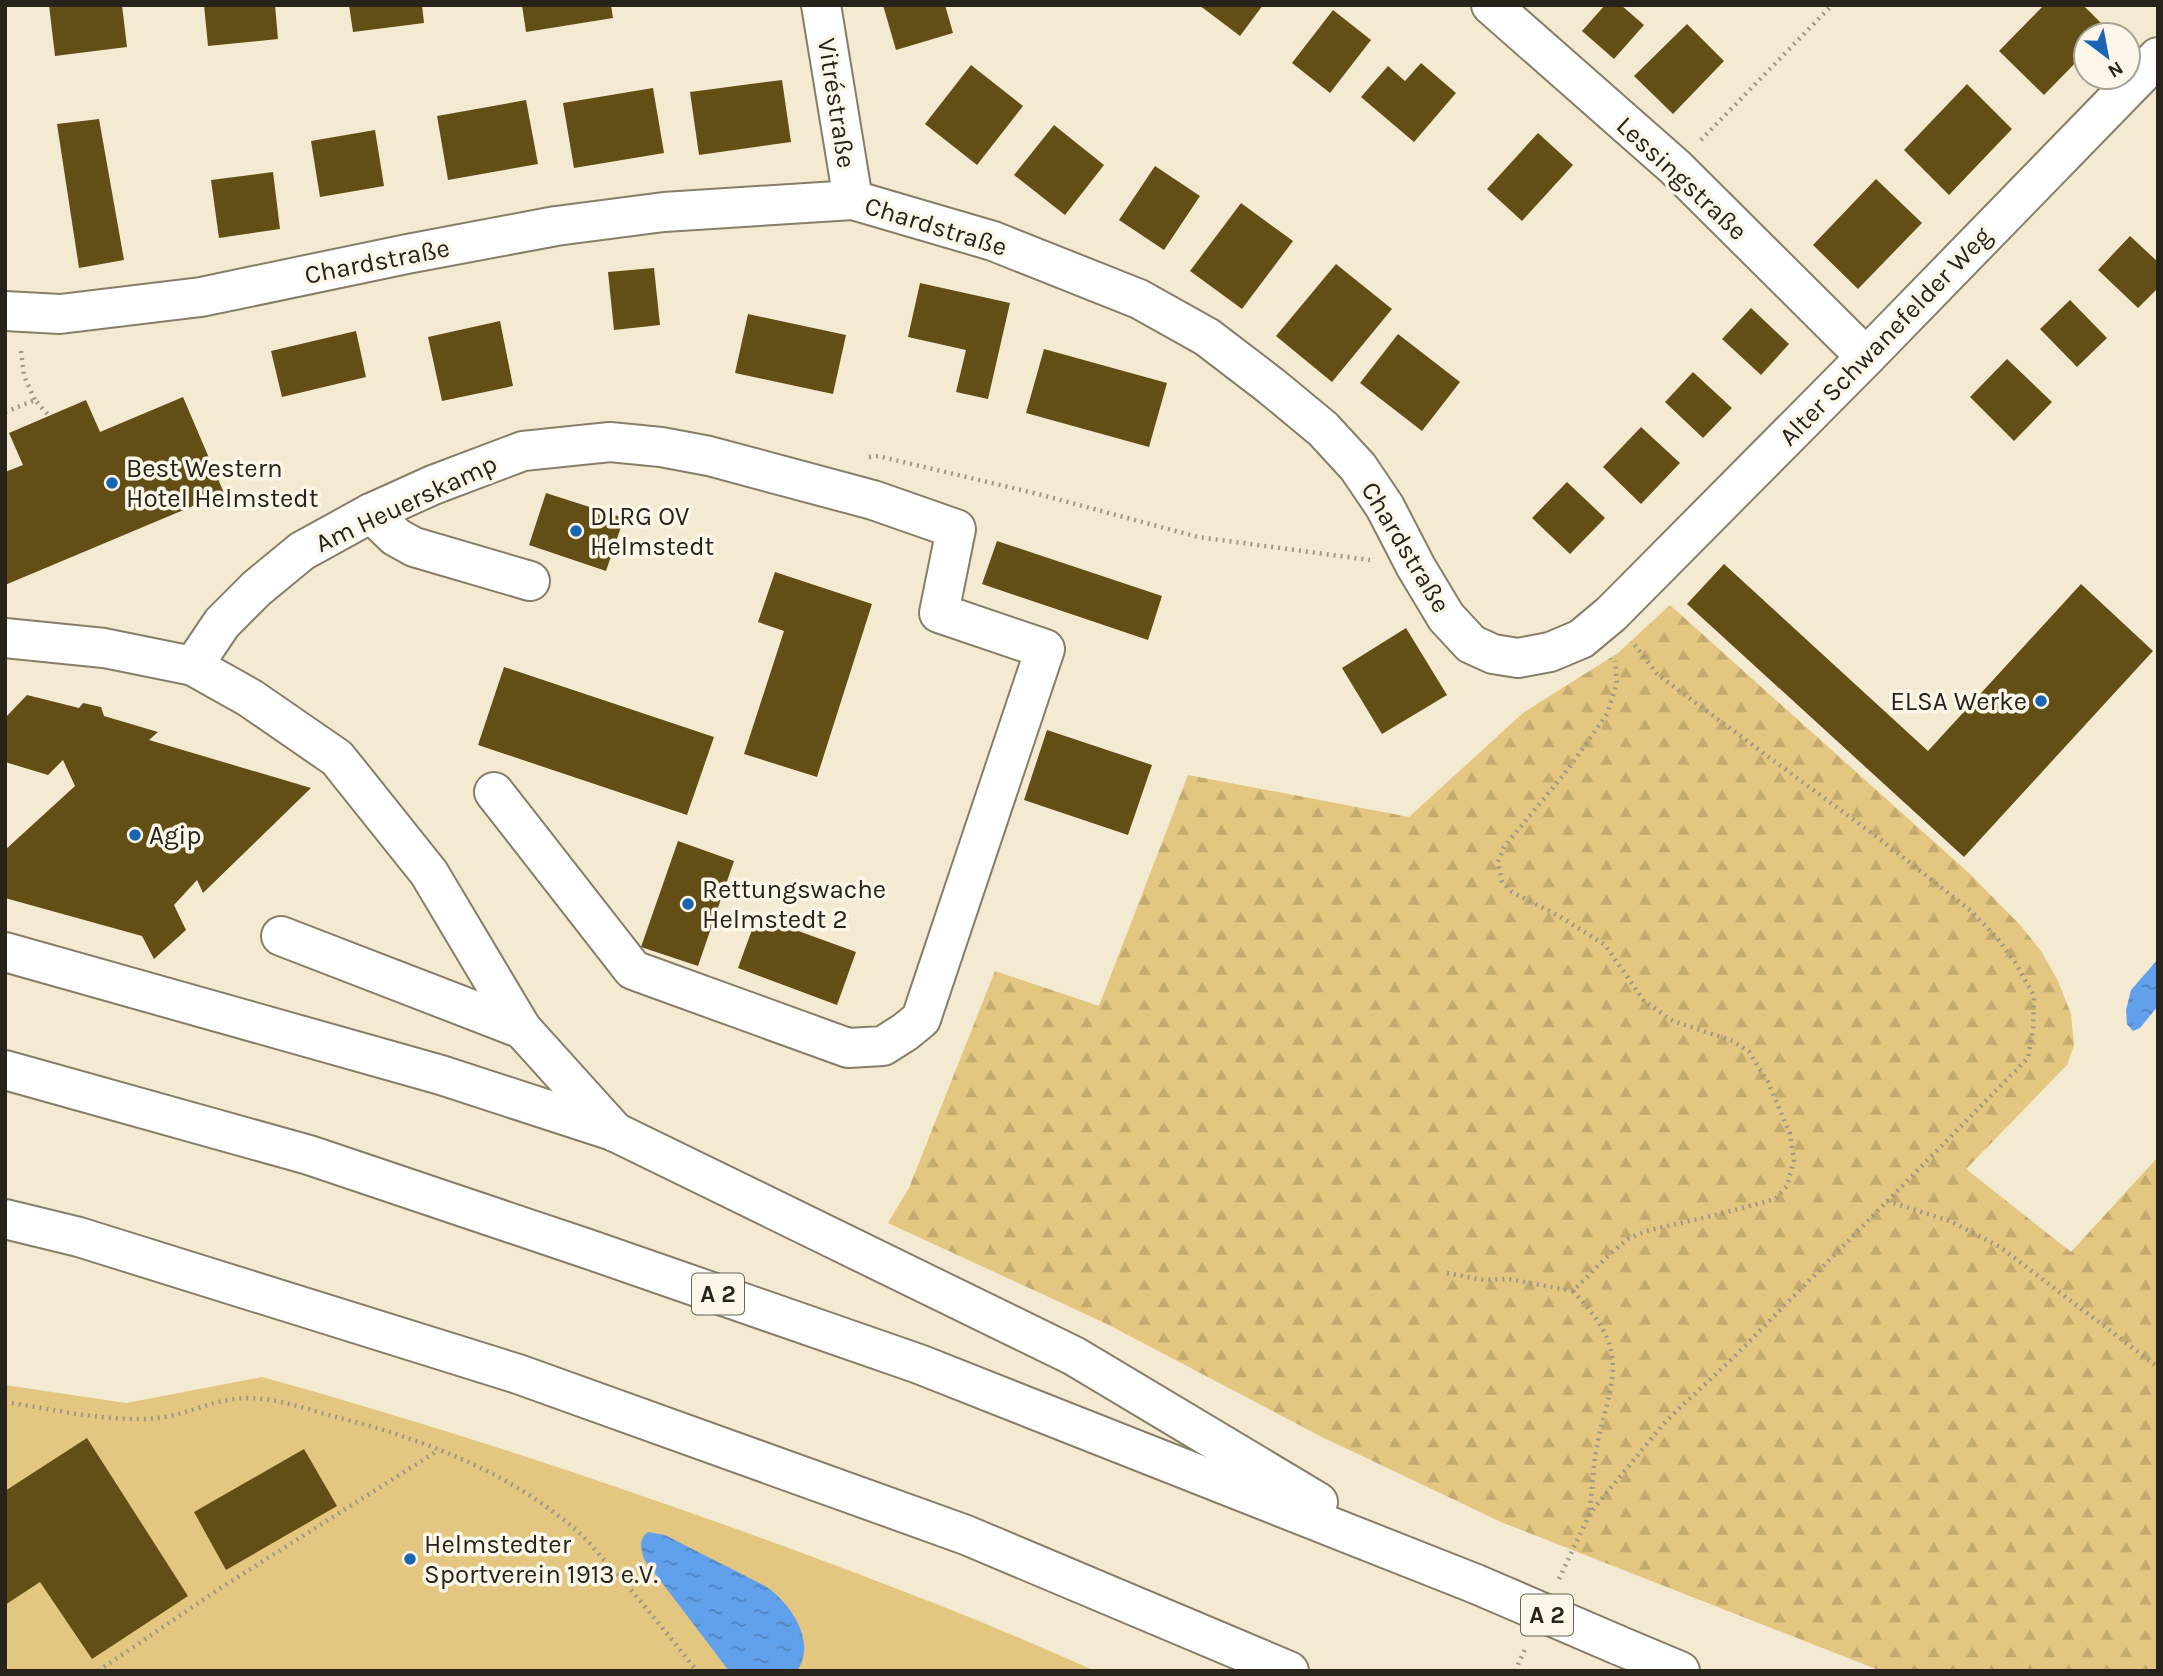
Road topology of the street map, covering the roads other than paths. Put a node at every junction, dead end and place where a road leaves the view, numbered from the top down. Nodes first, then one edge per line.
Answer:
1 (821, 5) edge
2 (1491, 5) edge
3 (2158, 57) edge
4 (853, 200) junction
5 (13, 312) edge
6 (1866, 357) junction
7 (371, 513) junction
8 (530, 581) dead end
9 (1611, 614) joint
10 (5, 638) edge
11 (192, 666) junction
12 (494, 792) dead end
13 (281, 936) dead end
14 (5, 952) edge
15 (522, 1029) junction
16 (5, 1070) edge
17 (615, 1132) junction
18 (5, 1219) edge
19 (1416, 1561) junction
20 (1289, 1671) edge
21 (1680, 1671) edge

1 - 4 main road, Vitréstraße
2 - 6 main road, Lessingstraße
3 - 6 main road, Alter Schwanefelder Weg
4 - 5 main road, Chardstraße
4 - 9 main road, Chardstraße
6 - 9 main road, Alter Schwanefelder Weg
7 - 8 main road
7 - 11 main road, Am Heuerskamp
7 - 12 main road, Am Heuerskamp
10 - 11 main road
11 - 15 main road
13 - 15 main road
14 - 17 main road
15 - 17 main road
16 - 19 main road, A 2
17 - 19 main road
18 - 20 main road
19 - 21 main road, A 2, bridge

